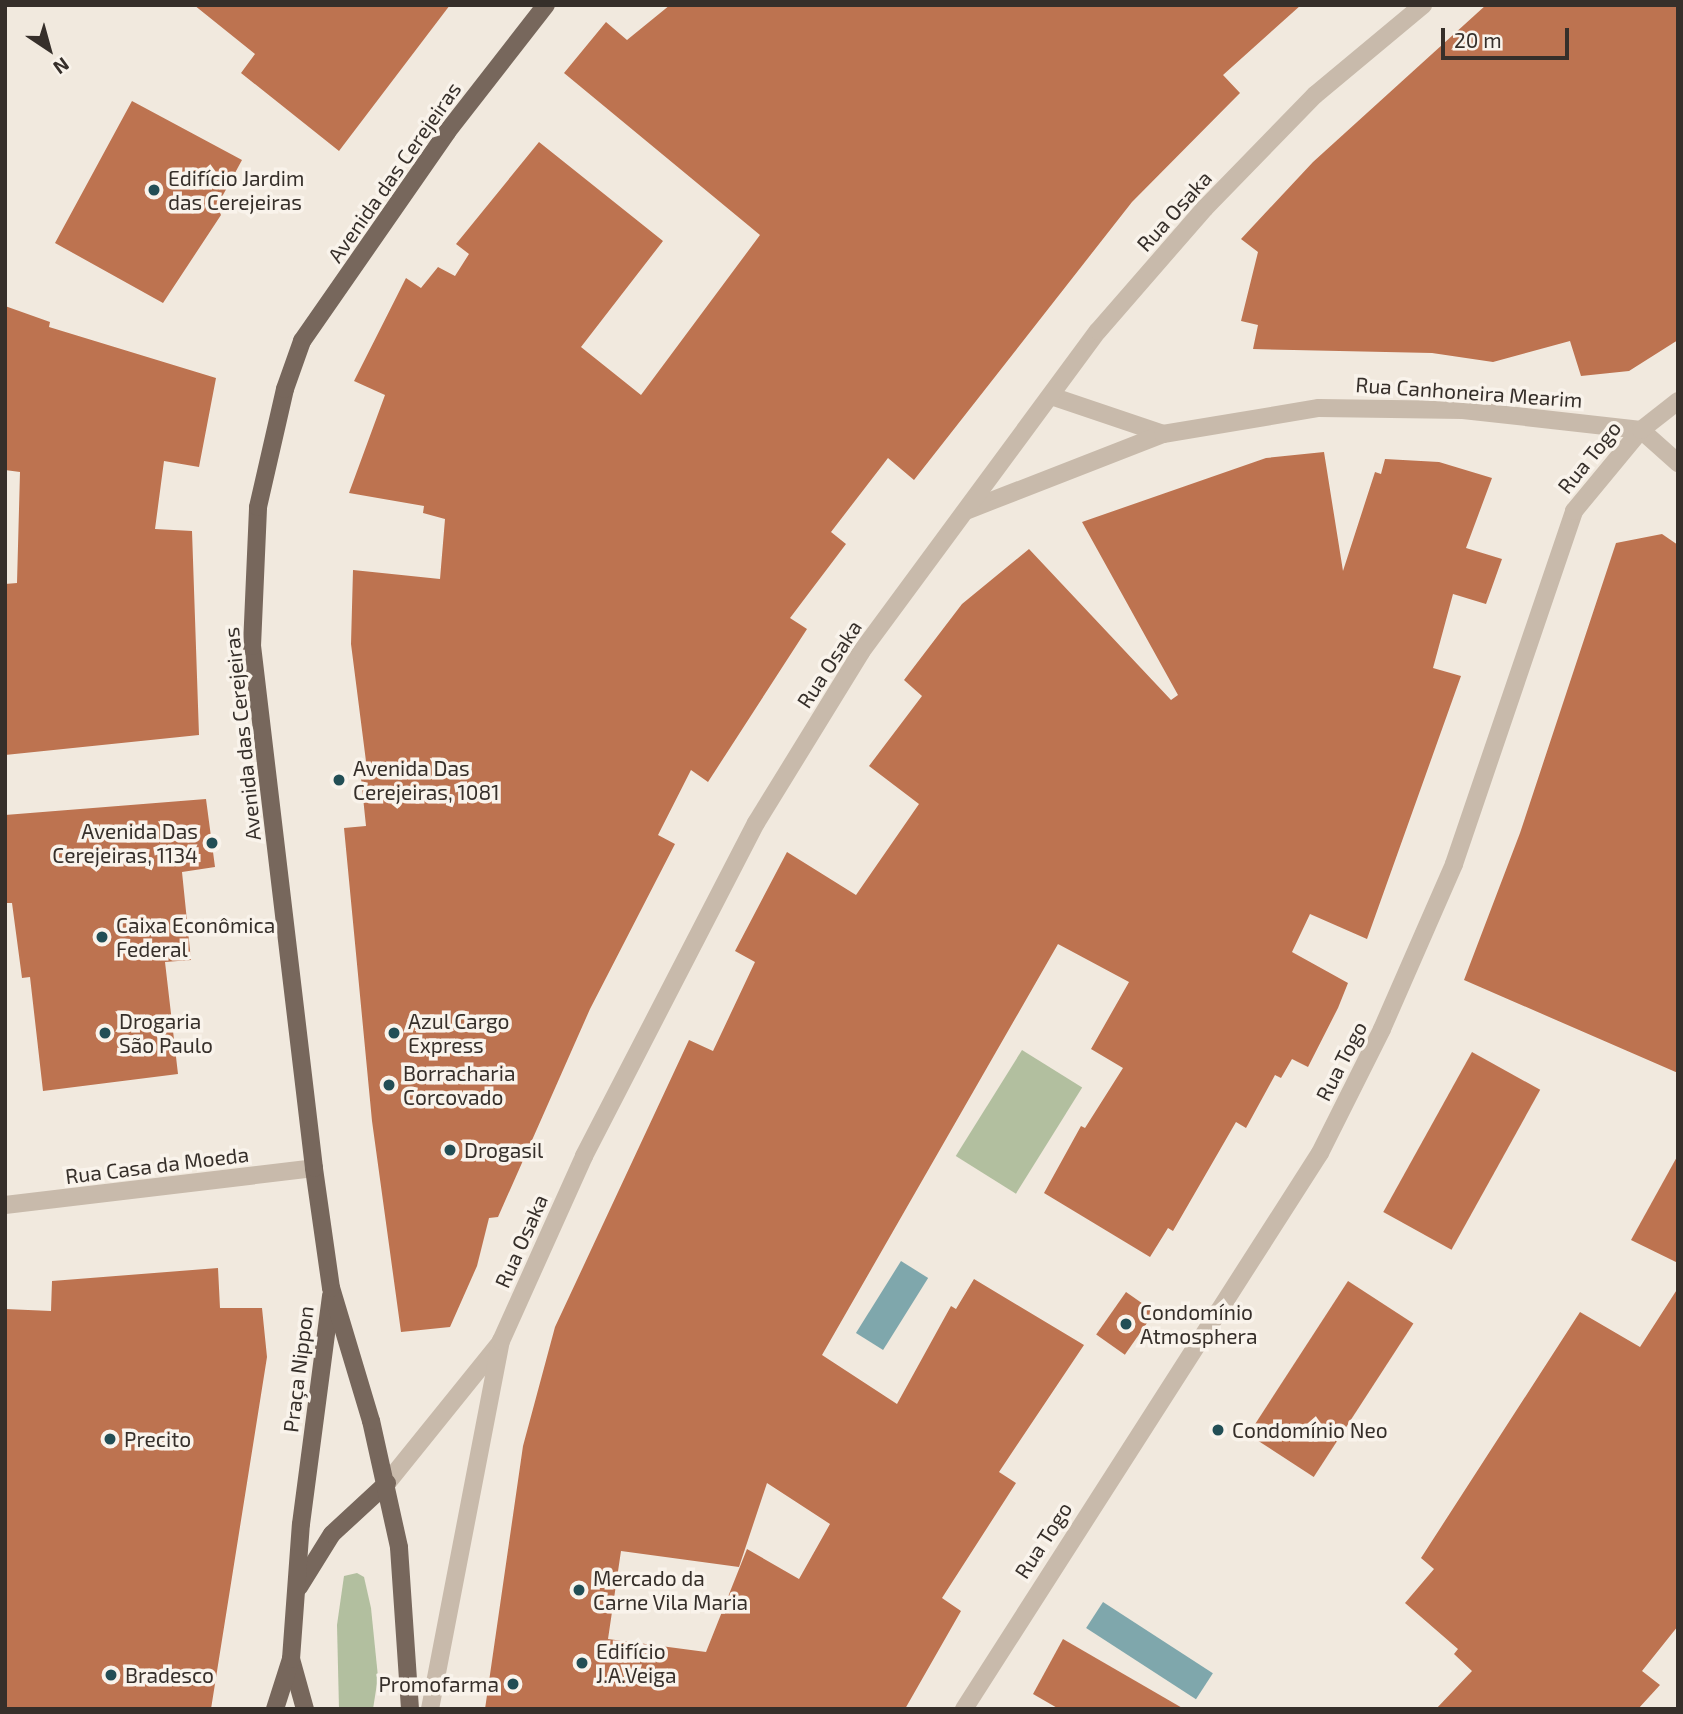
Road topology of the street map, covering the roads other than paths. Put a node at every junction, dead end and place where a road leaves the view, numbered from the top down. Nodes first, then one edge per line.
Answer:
1 (546, 5) edge
2 (1423, 5) edge
3 (1051, 396) junction
4 (1678, 401) edge
5 (1641, 430) junction
6 (1163, 434) junction
7 (1678, 463) edge
8 (968, 510) junction
9 (314, 1168) junction
10 (5, 1205) edge
11 (331, 1288) junction
12 (501, 1341) junction
13 (387, 1483) junction
14 (296, 1593) junction
15 (291, 1659) junction
16 (275, 1709) edge
17 (305, 1709) edge
18 (410, 1709) edge
19 (430, 1709) edge
20 (964, 1709) edge

1 - 9 main road, Avenida das Cerejeiras
2 - 3 street, Rua Osaka
3 - 6 street, Rua Canhoneira Mearim
3 - 8 street, Rua Osaka
4 - 5 street, Rua Togo
5 - 6 street, Rua Canhoneira Mearim
5 - 7 street
5 - 20 street, Rua Togo
6 - 8 street, Rua Canhoneira Mearim
8 - 12 street, Rua Osaka
9 - 10 street, Rua Casa da Moeda
9 - 11 main road, Avenida das Cerejeiras
11 - 13 main road, Praça Nippon
11 - 14 main road, Praça Nippon
12 - 13 street
12 - 19 street, Rua Osaka
13 - 14 main road
13 - 18 main road, Praça Nippon
14 - 15 main road, Praça Nippon
15 - 16 main road, Praça Nippon
15 - 17 main road, Praça Nippon

